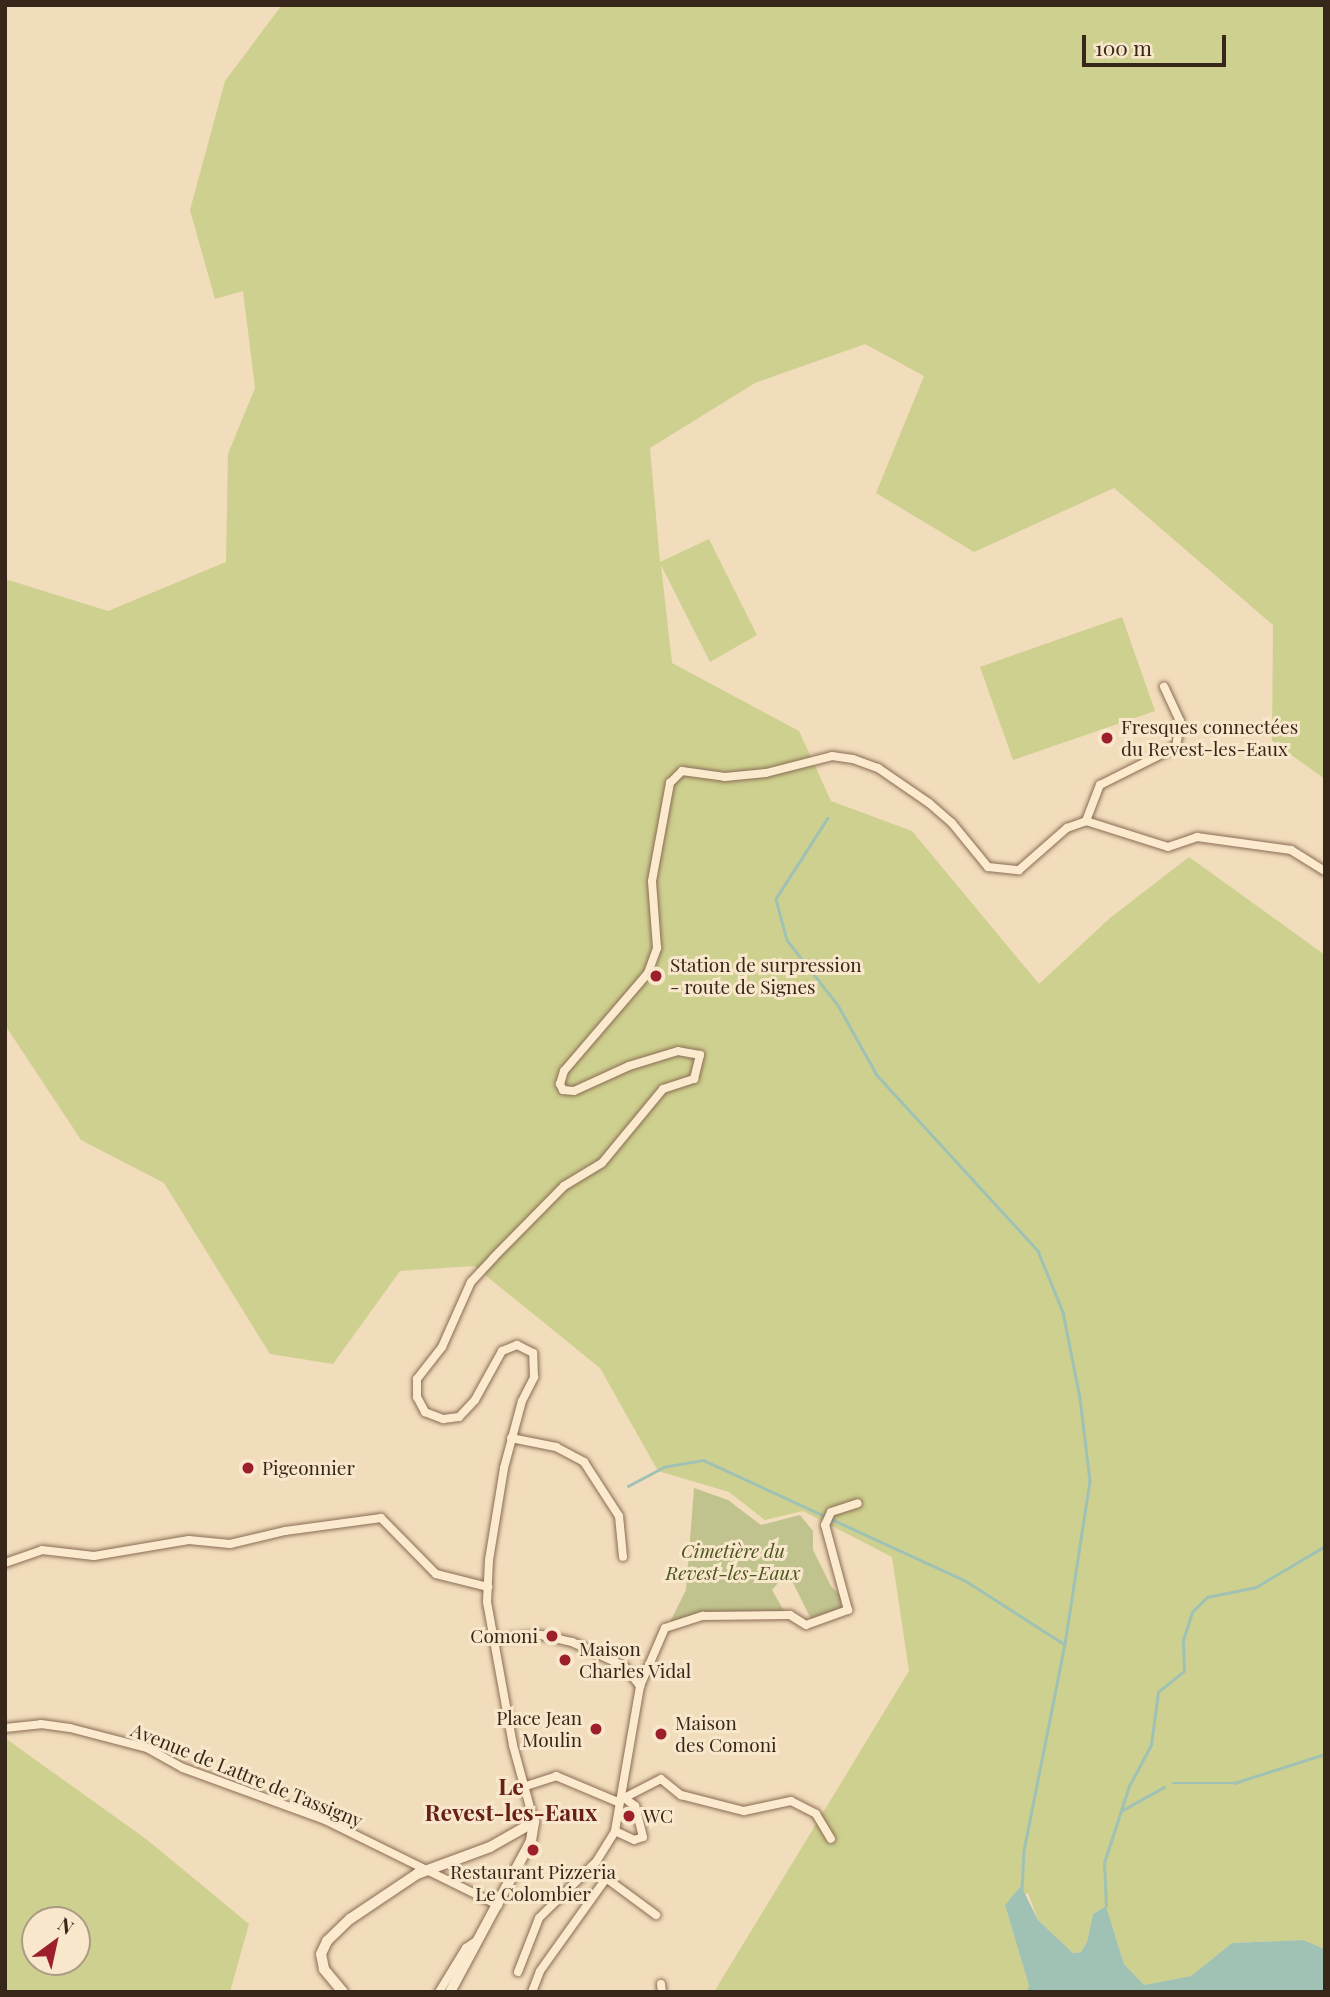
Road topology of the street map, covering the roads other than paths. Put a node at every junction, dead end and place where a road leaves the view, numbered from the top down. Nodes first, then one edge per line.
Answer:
1 (1164, 687) dead end
2 (1086, 821) junction
3 (1325, 871) edge
4 (511, 1438) junction
5 (858, 1503) dead end
6 (623, 1556) dead end
7 (5, 1563) edge
8 (488, 1587) junction
9 (496, 1639) junction
10 (640, 1686) junction
11 (5, 1728) edge
12 (523, 1787) junction
13 (620, 1800) junction
14 (534, 1822) junction
15 (615, 1831) junction
16 (831, 1839) dead end
17 (590, 1867) junction
18 (431, 1871) junction
19 (605, 1880) junction
20 (498, 1905) junction
21 (656, 1915) dead end
22 (481, 1941) junction
23 (518, 1972) dead end
24 (343, 1992) edge
25 (439, 1992) edge
26 (450, 1992) edge
27 (532, 1992) edge

1 - 2 street
2 - 3 street
2 - 4 street
4 - 6 street
4 - 8 street
5 - 10 street
7 - 8 street
8 - 9 street
9 - 10 street
9 - 12 street
10 - 13 street
11 - 18 street, Avenue de Lattre de Tassigny
12 - 13 street
12 - 14 street
13 - 15 street
13 - 15 street
13 - 16 street
14 - 18 street
14 - 20 street
15 - 17 street
17 - 19 street
17 - 23 street
18 - 20 street, Avenue de Lattre de Tassigny
18 - 24 street
19 - 21 street
19 - 27 street
20 - 22 street
22 - 25 street
22 - 26 street

